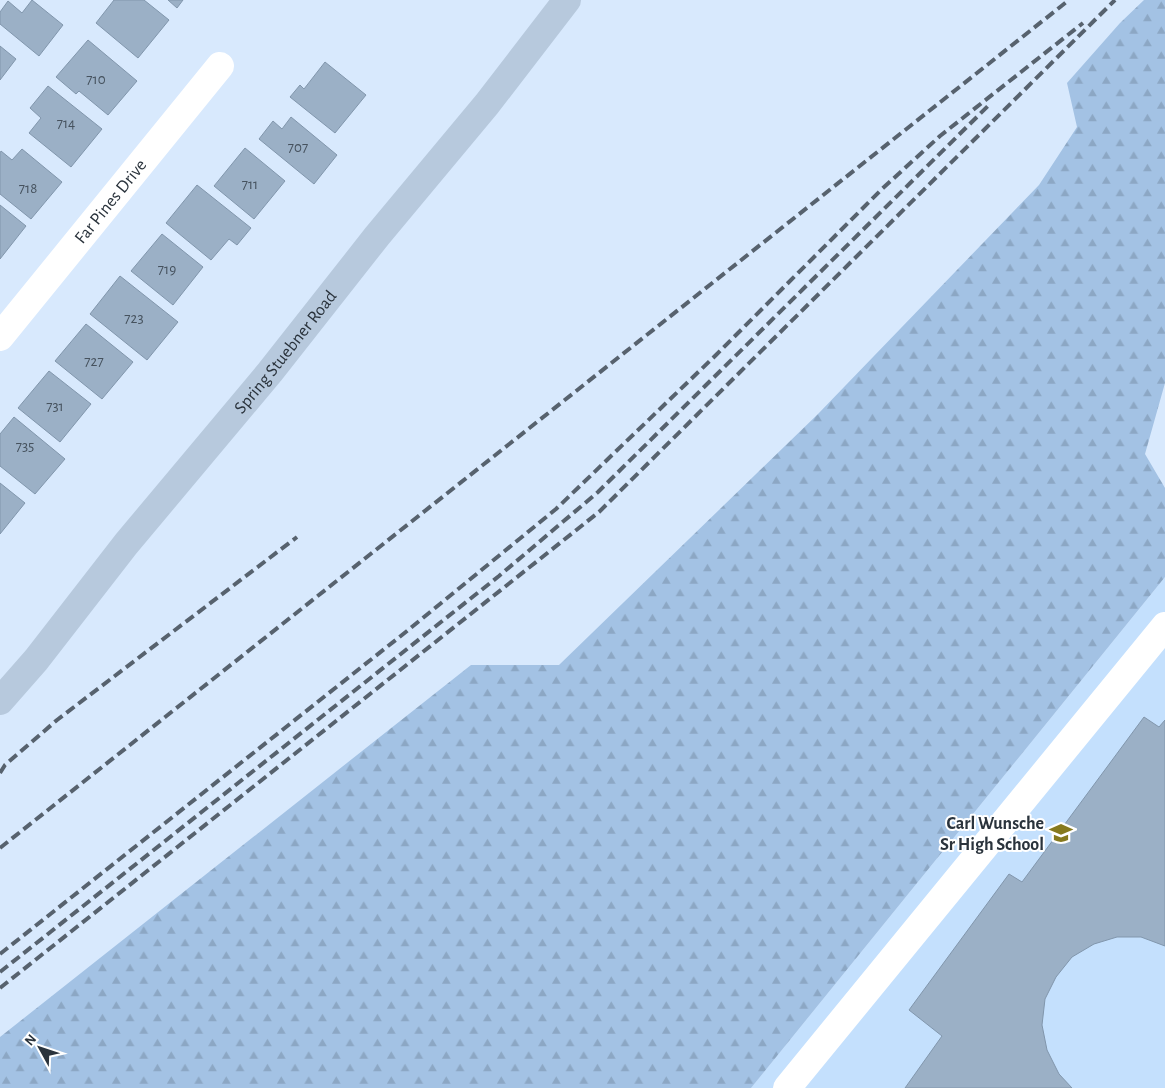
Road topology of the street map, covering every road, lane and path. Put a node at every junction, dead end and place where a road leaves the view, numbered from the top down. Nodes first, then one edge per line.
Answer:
1 (567, 0) edge
2 (220, 66) dead end
3 (0, 336) edge
4 (1165, 626) edge
5 (1165, 652) edge
6 (1137, 661) junction
7 (0, 701) edge
8 (787, 1088) edge

1 - 7 main road, Spring Stuebner Road
2 - 3 street, Far Pines Drive
4 - 6 street
5 - 6 street
6 - 8 street

